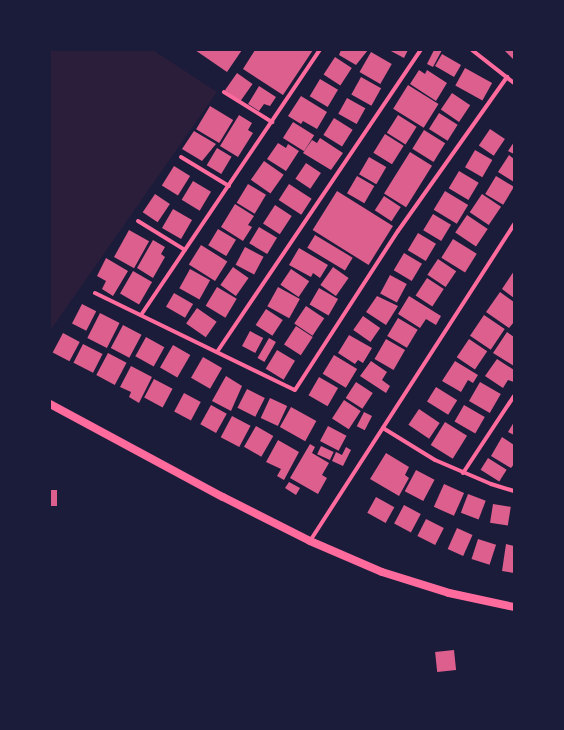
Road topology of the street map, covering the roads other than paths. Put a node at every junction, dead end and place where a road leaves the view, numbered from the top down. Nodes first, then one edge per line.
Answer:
1 (320, 50) edge
2 (421, 50) edge
3 (472, 50) edge
4 (507, 77) junction
5 (514, 83) edge
6 (224, 92) dead end
7 (272, 122) junction
8 (181, 157) dead end
9 (229, 186) junction
10 (138, 221) dead end
11 (514, 224) edge
12 (185, 250) junction
13 (95, 293) dead end
14 (141, 315) junction
15 (217, 352) junction
16 (514, 396) edge
17 (50, 404) edge
18 (383, 428) junction
19 (463, 473) junction
20 (514, 491) edge
21 (310, 541) junction
22 (514, 607) edge

1 - 7 street
2 - 15 street
3 - 4 street
4 - 5 street
4 - 15 street
6 - 7 street
7 - 9 street
8 - 9 street
9 - 12 street
10 - 12 street
11 - 18 street
12 - 14 street
13 - 14 street
14 - 15 street
16 - 19 street
17 - 21 main road
18 - 19 street
18 - 21 street
19 - 20 street
21 - 22 main road

